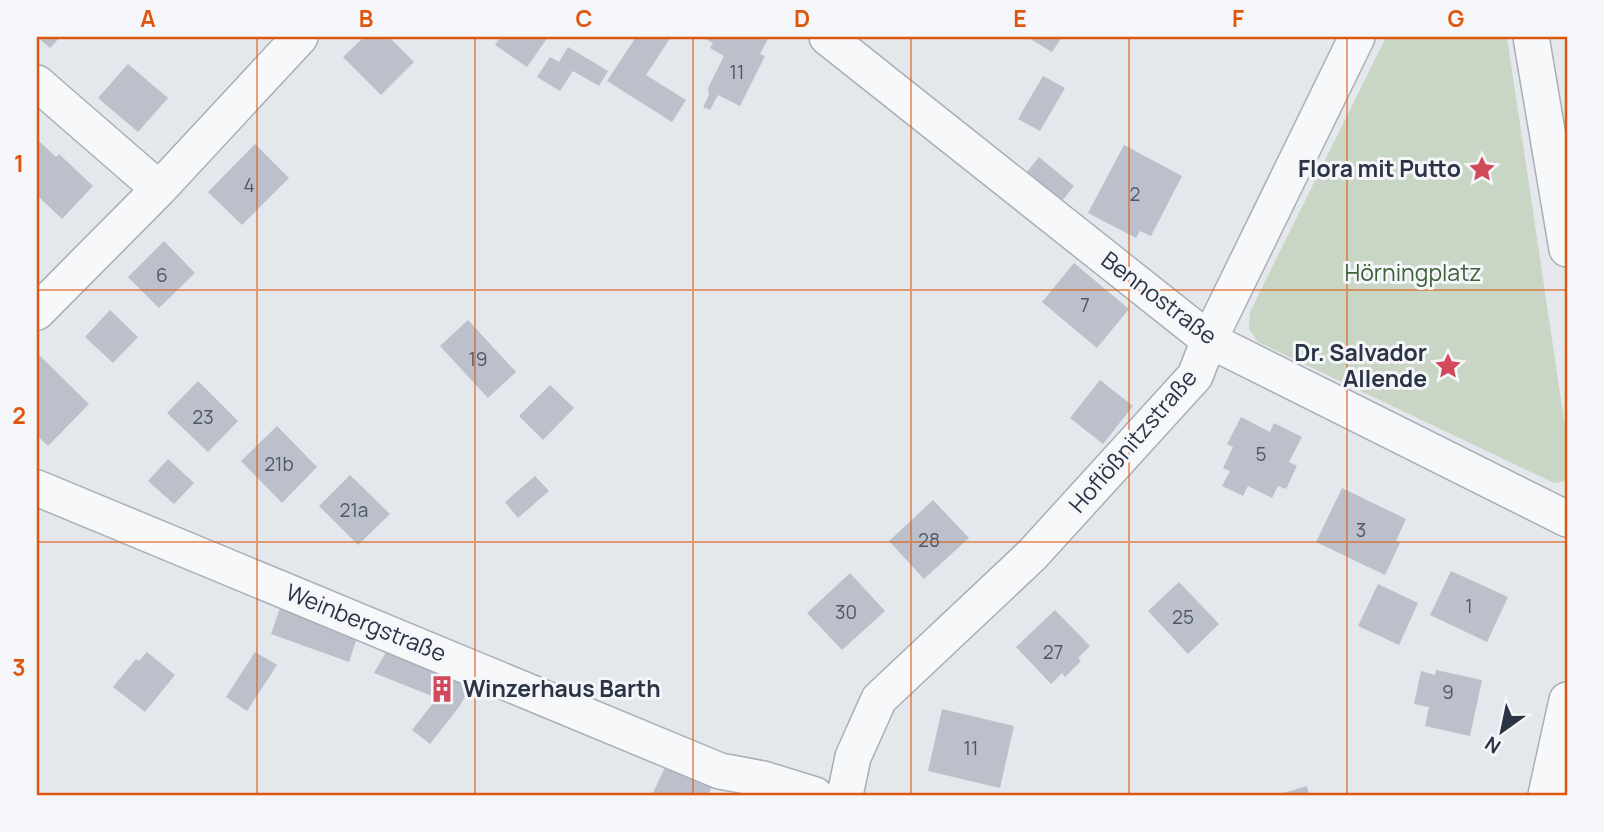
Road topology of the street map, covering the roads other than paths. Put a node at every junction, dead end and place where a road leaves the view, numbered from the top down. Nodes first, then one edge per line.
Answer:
1 (300, 37) edge
2 (827, 37) edge
3 (1357, 37) edge
4 (1531, 37) edge
5 (37, 83) edge
6 (159, 189) junction
7 (1567, 249) edge
8 (37, 312) edge
9 (1209, 340) junction
10 (37, 488) edge
11 (1567, 519) edge
12 (1567, 700) edge
13 (816, 795) edge
14 (845, 795) edge
15 (1546, 795) edge

1 - 6 street
2 - 9 street, Bennostraße
3 - 9 street, Hoflößnitzstraße
4 - 7 street
5 - 6 street
6 - 8 street
9 - 11 street, Bennostraße
9 - 14 street, Hoflößnitzstraße
10 - 13 street, Weinbergstraße
12 - 15 street

